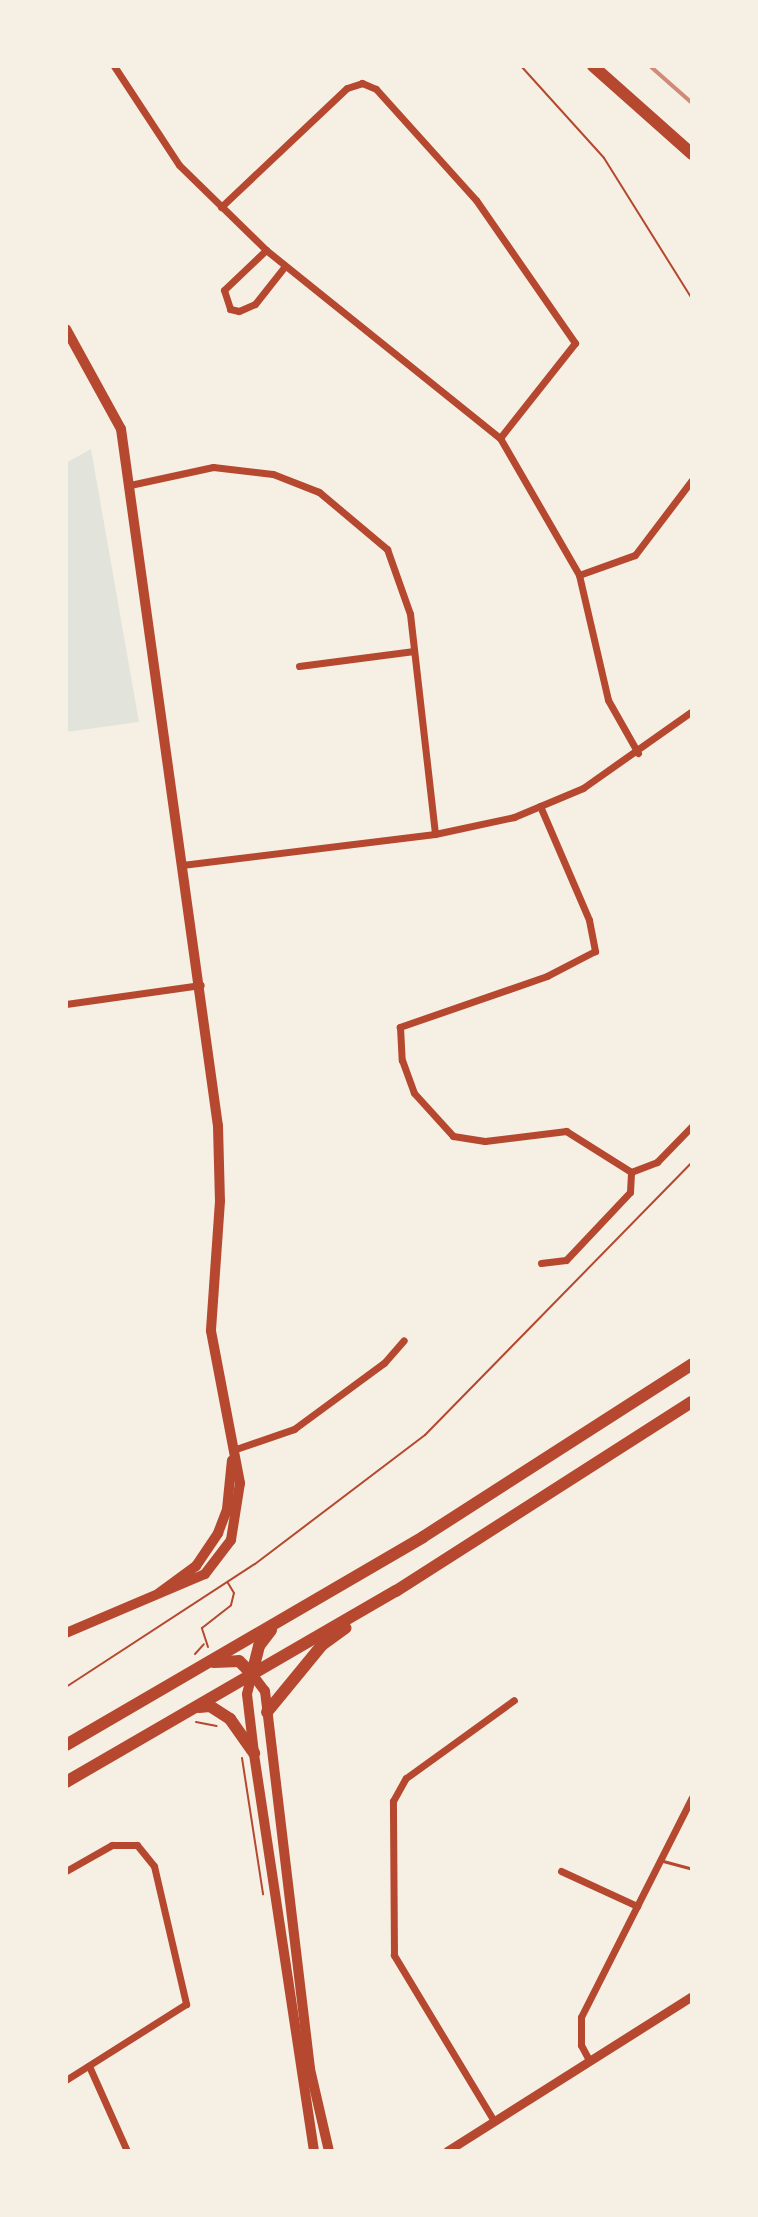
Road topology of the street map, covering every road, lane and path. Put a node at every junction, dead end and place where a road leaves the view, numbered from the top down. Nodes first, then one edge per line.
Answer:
1 (114, 66) edge
2 (521, 66) edge
3 (593, 66) edge
4 (692, 154) edge
5 (221, 207) junction
6 (266, 250) junction
7 (285, 266) junction
8 (692, 299) edge
9 (66, 329) edge
10 (500, 438) junction
11 (692, 480) edge
12 (130, 485) junction
13 (579, 575) junction
14 (414, 651) junction
15 (299, 666) dead end
16 (692, 711) edge
17 (638, 753) junction
18 (540, 806) junction
19 (435, 834) junction
20 (182, 865) junction
21 (201, 985) junction
22 (66, 1004) edge
23 (692, 1126) edge
24 (692, 1162) edge
25 (631, 1172) junction
26 (541, 1263) dead end
27 (404, 1340) dead end
28 (692, 1364) edge
29 (692, 1402) edge
30 (233, 1450) junction
31 (396, 1591) junction
32 (279, 1622) junction
33 (66, 1633) edge
34 (207, 1663) junction
35 (252, 1674) junction
36 (66, 1687) edge
37 (514, 1700) dead end
38 (197, 1707) junction
39 (267, 1712) junction
40 (192, 1722) dead end
41 (222, 1726) dead end
42 (66, 1745) edge
43 (254, 1753) junction
44 (66, 1782) edge
45 (692, 1797) edge
46 (659, 1860) junction
47 (692, 1869) edge
48 (66, 1871) edge
49 (561, 1871) dead end
50 (637, 1906) junction
51 (692, 1996) edge
52 (589, 2060) junction
53 (89, 2066) junction
54 (66, 2080) edge
55 (494, 2121) junction
56 (127, 2151) edge
57 (314, 2151) edge
58 (329, 2151) edge
59 (447, 2151) edge

1 - 5 street
2 - 8 path
3 - 4 highway
5 - 6 street
5 - 10 street
6 - 7 street
6 - 7 street
7 - 10 street
9 - 12 main road
10 - 13 street
11 - 13 street
12 - 14 street
12 - 20 main road
13 - 17 street
14 - 15 street
14 - 19 street
16 - 17 street
17 - 18 street
18 - 19 street
18 - 25 street
19 - 20 street
20 - 21 main road
21 - 22 street
21 - 30 main road
23 - 25 street
24 - 36 path
25 - 26 street
27 - 30 street
28 - 32 highway
29 - 31 highway
30 - 33 main road
31 - 35 highway
31 - 39 highway
32 - 34 highway
32 - 35 highway
34 - 35 highway
34 - 42 highway
35 - 38 highway
35 - 39 main road
35 - 43 main road
37 - 55 street
38 - 43 highway
38 - 44 highway
39 - 58 main road
40 - 41 path
43 - 57 main road
45 - 46 street
46 - 47 lane
46 - 50 street
48 - 53 street
49 - 50 street
50 - 52 street
51 - 52 street
52 - 55 street
53 - 54 street
53 - 56 street
55 - 59 street

